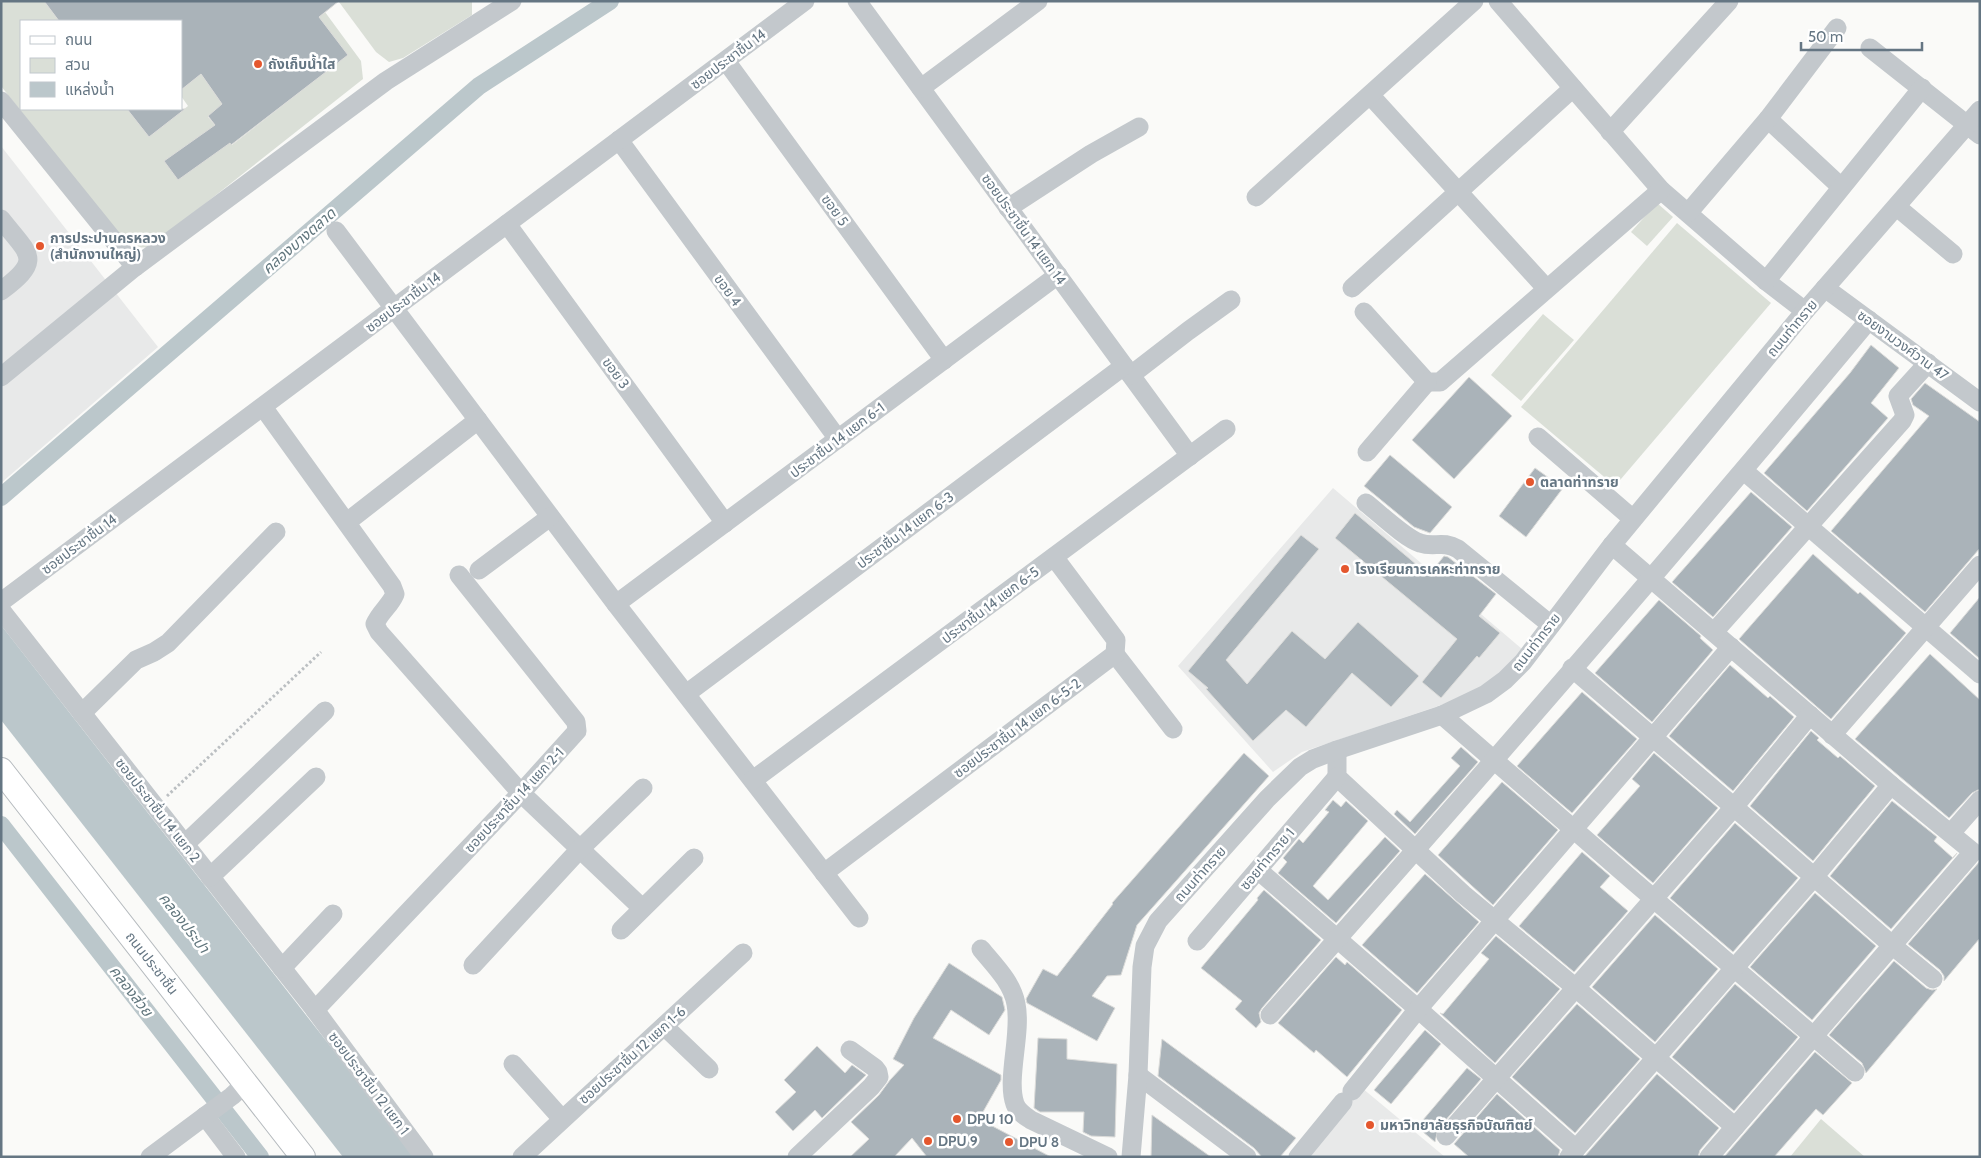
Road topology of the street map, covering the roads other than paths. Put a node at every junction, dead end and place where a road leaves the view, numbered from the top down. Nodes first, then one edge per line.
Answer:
1 (512, 1) edge
2 (805, 1) edge
3 (857, 1) edge
4 (1038, 1) edge
5 (1474, 1) edge
6 (1498, 1) edge
7 (1729, 1) edge
8 (1837, 28) dead end
9 (1870, 48) dead end
10 (726, 61) junction
11 (921, 88) junction
12 (1573, 88) junction
13 (1922, 88) junction
14 (1370, 95) junction
15 (1, 101) edge
16 (1980, 110) edge
17 (1768, 119) junction
18 (1139, 128) dead end
19 (1973, 130) edge
20 (1610, 132) junction
21 (619, 140) junction
22 (1841, 186) junction
23 (1661, 190) junction
24 (1459, 192) junction
25 (1256, 197) dead end
26 (1897, 207) junction
27 (1008, 208) junction
28 (1688, 213) junction
29 (1, 219) edge
30 (507, 224) junction
31 (336, 231) dead end
32 (1953, 254) dead end
33 (135, 267) junction
34 (1058, 275) junction
35 (1766, 281) junction
36 (1352, 288) dead end
37 (1546, 288) junction
38 (1825, 288) junction
39 (1, 292) edge
40 (1231, 300) dead end
41 (394, 308) junction
42 (1805, 311) junction
43 (1364, 312) dead end
44 (1870, 320) junction
45 (944, 360) junction
46 (1928, 363) junction
47 (1127, 371) junction
48 (1, 377) edge
49 (1433, 382) junction
50 (1980, 402) edge
51 (262, 407) junction
52 (478, 420) junction
53 (1226, 429) dead end
54 (1538, 437) dead end
55 (838, 439) junction
56 (1367, 452) dead end
57 (1190, 456) junction
58 (1744, 471) junction
59 (1366, 503) dead end
60 (550, 517) junction
61 (1633, 519) junction
62 (347, 522) junction
63 (725, 523) junction
64 (1808, 525) junction
65 (276, 532) dead end
66 (1612, 544) junction
67 (1054, 557) junction
68 (1980, 565) edge
69 (479, 570) dead end
70 (459, 575) dead end
71 (1651, 578) junction
72 (1, 602) edge
73 (616, 604) junction
74 (1, 610) edge
75 (1551, 625) junction
76 (1925, 628) junction
77 (1714, 632) junction
78 (1731, 647) junction
79 (1115, 654) junction
80 (1572, 668) junction
81 (1980, 674) edge
82 (686, 694) junction
83 (325, 711) dead end
84 (82, 713) junction
85 (1442, 715) junction
86 (1810, 715) junction
87 (1173, 729) dead end
88 (1832, 735) junction
89 (1653, 737) junction
90 (1337, 750) junction
91 (1493, 760) junction
92 (1, 770) edge
93 (316, 777) dead end
94 (1336, 777) junction
95 (753, 780) junction
96 (1891, 785) junction
97 (643, 788) dead end
98 (521, 793) junction
99 (1980, 800) edge
100 (1734, 807) junction
101 (1574, 829) junction
102 (1950, 834) junction
103 (184, 844) junction
104 (579, 850) junction
105 (1415, 851) junction
106 (694, 858) dead end
107 (1258, 870) junction
108 (824, 872) junction
109 (210, 877) junction
110 (1814, 877) junction
111 (1655, 898) junction
112 (642, 908) junction
113 (333, 914) dead end
114 (860, 918) dead end
115 (1495, 921) junction
116 (621, 930) dead end
117 (1338, 938) junction
118 (1197, 941) dead end
119 (1893, 946) junction
120 (981, 949) dead end
121 (743, 953) dead end
122 (473, 965) dead end
123 (282, 968) junction
124 (1734, 969) junction
125 (1933, 979) dead end
126 (1576, 988) junction
127 (1418, 1009) junction
128 (315, 1010) junction
129 (1270, 1015) dead end
130 (664, 1026) junction
131 (1814, 1036) junction
132 (850, 1050) dead end
133 (1656, 1059) junction
134 (513, 1064) dead end
135 (709, 1069) dead end
136 (1856, 1072) dead end
137 (1138, 1075) junction
138 (1496, 1078) junction
139 (239, 1090) junction
140 (208, 1114) junction
141 (562, 1119) junction
142 (1735, 1127) junction
143 (1446, 1136) dead end
144 (1572, 1153) edge
145 (150, 1157) edge
146 (236, 1157) edge
147 (303, 1157) edge
148 (424, 1157) edge
149 (522, 1157) edge
150 (797, 1157) edge
151 (1108, 1157) edge
152 (1131, 1157) edge
153 (1247, 1157) edge
154 (1298, 1157) edge
155 (1709, 1157) edge

1 - 33 street
2 - 10 street, ซอยประชาชื่น 14
3 - 11 street, ซอยประชาชื่น 14 แยก 14
4 - 11 street
5 - 14 street
6 - 12 street
7 - 20 street
8 - 17 street
9 - 13 street
10 - 21 street, ซอยประชาชื่น 14
10 - 45 street, ฃอย 5
11 - 27 street, ซอยประชาชื่น 14 แยก 14
12 - 20 street
12 - 24 street
13 - 19 street
13 - 22 street
14 - 24 street
14 - 25 street
15 - 33 street
16 - 19 street, ถนนท่าทราย
17 - 22 street
17 - 28 street
18 - 27 street
19 - 26 street, ถนนท่าทราย
20 - 23 street
21 - 30 street, ซอยประชาชื่น 14
21 - 55 street, ขอย 4
22 - 35 street
23 - 28 street
23 - 37 street
24 - 36 street
24 - 37 street
26 - 32 street
26 - 38 street, ถนนท่าทราย
27 - 34 street, ซอยประชาชื่น 14 แยก 14
28 - 35 street
29 - 39 street
30 - 41 street, ซอยประชาชื่น 14
30 - 63 street, ขอย 3
31 - 41 street
33 - 48 street
34 - 45 street, ประชาชื่น 14 แยก 6-1
34 - 47 street, ซอยประชาชื่น 14 แยก 14
35 - 42 street
37 - 49 street
38 - 42 street, ถนนท่าทราย
38 - 44 street, ซอยงามวงศ์วาน 47
40 - 47 street, ประชาชื่น 14 แยก 6-3
41 - 51 street, ซอยประชาชื่น 14
41 - 52 street
42 - 61 street, ถนนท่าทราย
43 - 49 street
44 - 46 street, ซอยงามวงศ์วาน 47
44 - 58 street
45 - 55 street, ประชาชื่น 14 แยก 6-1
46 - 50 street, ซอยงามวงศ์วาน 47
46 - 64 street
47 - 57 street, ซอยประชาชื่น 14 แยก 14
47 - 82 street, ประชาชื่น 14 แยก 6-3
49 - 56 street
51 - 62 street
51 - 72 street, ซอยประชาชื่น 14
52 - 60 street
52 - 62 street
53 - 57 street, ประชาชื่น 14 แยก 6-5
54 - 61 street
55 - 63 street, ประชาชื่น 14 แยก 6-1
57 - 67 street, ประชาชื่น 14 แยก 6-5
58 - 64 street
58 - 71 street
59 - 75 street
60 - 69 street
60 - 73 street
61 - 66 street, ถนนท่าทราย
62 - 98 street
63 - 73 street, ประชาชื่น 14 แยก 6-1
64 - 76 street
64 - 77 street
65 - 84 street
66 - 71 street
66 - 75 street, ถนนท่าทราย
67 - 79 street
67 - 95 street, ประชาชื่น 14 แยก 6-5
68 - 76 street
70 - 98 street, ซอยประชาชื่น 14 แยก 2-1
71 - 77 street
71 - 80 street
73 - 82 street
74 - 84 street, ซอยประชาชื่น 14 แยก 2
75 - 85 street, ถนนท่าทราย
76 - 81 street
76 - 88 street
77 - 78 street
78 - 86 street
78 - 89 street
79 - 87 street
79 - 108 street, ซอยประชาชื่น 14 แยก 6-5-2
80 - 89 street
80 - 91 street
82 - 95 street
83 - 103 street
84 - 103 street, ซอยประชาชื่น 14 แยก 2
85 - 90 street, ถนนท่าทราย
85 - 91 street
86 - 88 street
86 - 100 street
88 - 96 street
89 - 100 street
89 - 101 street
90 - 94 street
90 - 137 street, ถนนท่าทราย
91 - 101 street
91 - 105 street
92 - 139 main road, ถนนประชาชื่น
93 - 109 street
94 - 105 street
94 - 107 street, ซอยท่าทราย 1
95 - 108 street
96 - 102 street
96 - 110 street
97 - 104 street
98 - 104 street
98 - 128 street, ซอยประชาชื่น 14 แยก 2-1
99 - 102 street
100 - 110 street
100 - 111 street
101 - 111 street
101 - 115 street
102 - 119 street
103 - 109 street, ซอยประชาชื่น 14 แยก 2
104 - 112 street
104 - 122 street
105 - 115 street
105 - 117 street
106 - 112 street
107 - 117 street
107 - 118 street, ซอยท่าทราย 1
108 - 114 street
109 - 123 street, ซอยประชาชื่น 14 แยก 2
110 - 119 street
110 - 124 street
111 - 124 street
111 - 126 street
112 - 116 street
113 - 123 street
115 - 126 street
115 - 127 street
117 - 127 street
117 - 129 street
119 - 125 street
119 - 131 street
120 - 151 street
121 - 130 street, ซอยประชาชื่น 12 แยก 1-6
123 - 128 street, ซอยประชาชื่น 14 แยก 2
124 - 131 street
124 - 133 street
126 - 133 street
126 - 138 street
127 - 138 street
127 - 154 street
128 - 148 street, ซอยประชาชื่น 12 แยก 1
130 - 135 street
130 - 141 street, ซอยประชาชื่น 12 แยก 1-6
131 - 136 street
131 - 142 street
132 - 150 street
133 - 142 street
133 - 144 street
134 - 141 street
137 - 152 street, ถนนท่าทราย
137 - 153 street
138 - 143 street
138 - 144 street
139 - 140 street
139 - 147 main road, ถนนประชาชื่น
140 - 145 street
140 - 146 street
141 - 149 street, ซอยประชาชื่น 12 แยก 1-6
142 - 155 street

